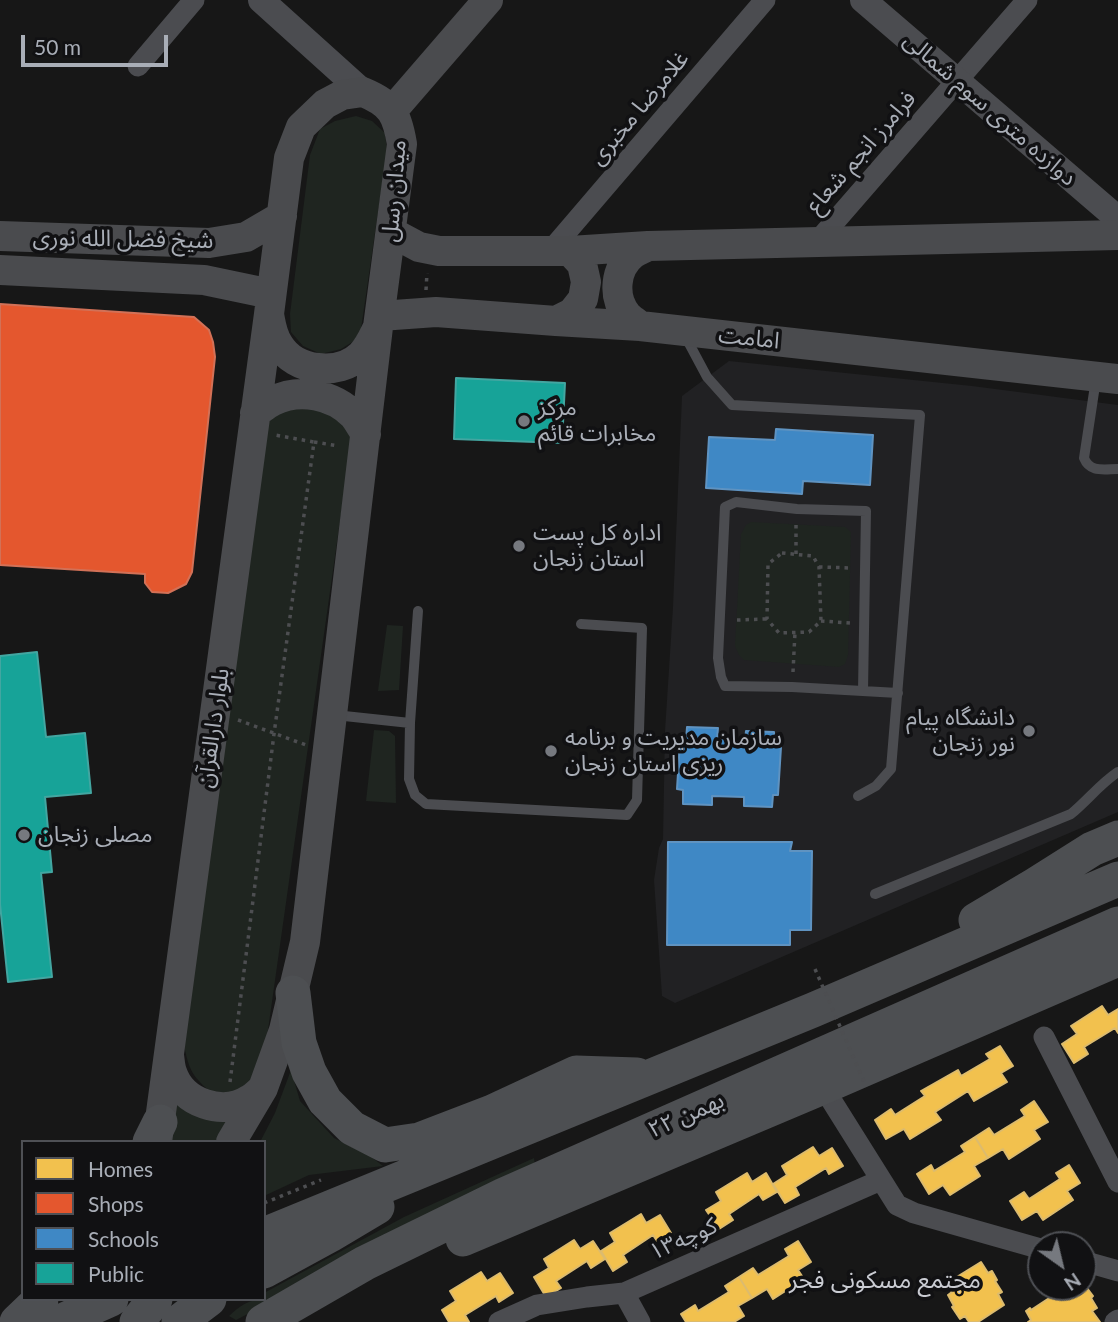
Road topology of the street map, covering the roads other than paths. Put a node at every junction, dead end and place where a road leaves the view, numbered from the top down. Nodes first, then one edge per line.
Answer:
1 (194, 0) edge
2 (261, 0) edge
3 (488, 0) edge
4 (765, 0) edge
5 (863, 0) edge
6 (1027, 0) edge
7 (138, 66) dead end
8 (957, 80) junction
9 (363, 92) junction
10 (392, 111) junction
11 (282, 216) junction
12 (1118, 219) edge
13 (391, 232) junction
14 (1118, 234) edge
15 (0, 236) edge
16 (817, 242) junction
17 (648, 246) junction
18 (561, 250) junction
19 (0, 270) edge
20 (270, 304) junction
21 (556, 321) junction
22 (379, 322) junction
23 (640, 326) junction
24 (683, 331) junction
25 (1107, 378) edge
26 (254, 423) junction
27 (366, 434) junction
28 (1118, 469) edge
29 (418, 611) dead end
30 (581, 624) dead end
31 (863, 691) junction
32 (898, 693) junction
33 (332, 715) junction
34 (410, 723) junction
35 (1118, 772) edge
36 (858, 796) dead end
37 (1118, 838) edge
38 (1118, 879) edge
39 (875, 894) dead end
40 (1118, 924) edge
41 (1118, 959) edge
42 (293, 993) junction
43 (813, 1010) junction
44 (1044, 1037) dead end
45 (169, 1055) junction
46 (651, 1076) junction
47 (823, 1087) junction
48 (263, 1088) junction
49 (156, 1135) edge
50 (232, 1140) edge
51 (416, 1172) junction
52 (881, 1180) junction
53 (1118, 1182) edge
54 (266, 1234) edge
55 (1027, 1245) edge
56 (365, 1263) junction
57 (1097, 1265) edge
58 (266, 1270) edge
59 (1118, 1271) edge
60 (624, 1293) junction
61 (39, 1301) edge
62 (107, 1301) edge
63 (135, 1301) edge
64 (153, 1301) edge
65 (174, 1301) edge
66 (206, 1301) edge
67 (69, 1318) edge
68 (17, 1322) edge
69 (113, 1322) edge
70 (135, 1322) edge
71 (170, 1322) edge
72 (179, 1322) edge
73 (263, 1322) edge
74 (499, 1322) edge
75 (640, 1322) edge

1 - 7 street
2 - 9 street
3 - 10 main road
4 - 18 street, غلامرضا مخبری
5 - 8 street, دوازده متری سوم شمالی
6 - 8 street, فرامرز انجم شعاع
8 - 12 street, دوازده متری سوم شمالی
8 - 16 street, فرامرز انجم شعاع
9 - 10 main road, میدان رسل
9 - 11 main road, میدان رسل
10 - 13 main road, میدان رسل
11 - 15 main road, شیخ فضل الله نوری
11 - 20 main road, میدان رسل
13 - 18 main road
13 - 22 main road, میدان رسل
14 - 16 main road
16 - 17 main road
17 - 18 main road
17 - 23 main road
18 - 21 main road
19 - 20 main road, شیخ فضل الله نوری
20 - 22 main road, میدان رسل
20 - 26 main road, بلوار دارالقرآن
21 - 22 main road, امامت
21 - 23 main road, امامت
22 - 27 main road
23 - 24 main road, امامت
24 - 25 main road, امامت
24 - 32 lane
25 - 28 lane
26 - 27 main road
26 - 45 main road, بلوار دارالقرآن
27 - 33 main road
29 - 34 lane
30 - 34 lane
31 - 31 lane
31 - 32 lane
32 - 36 lane
33 - 34 lane
33 - 42 main road
35 - 39 lane
37 - 43 highway
38 - 43 highway
40 - 56 highway, ۲۲ بهمن
41 - 47 highway
42 - 46 highway
42 - 48 main road
43 - 46 highway
44 - 53 street
45 - 48 main road
45 - 49 main road, بلوار دارالقرآن
46 - 51 highway
47 - 52 street
47 - 56 highway
48 - 50 main road
51 - 54 highway
51 - 58 highway
52 - 55 street
52 - 60 street, کوچه۱۳
56 - 73 highway, ۲۲ بهمن
57 - 59 street
60 - 74 street, کوچه۱۳
60 - 75 street
61 - 68 highway
62 - 67 highway
63 - 70 main road
64 - 70 highway
65 - 71 main road
66 - 72 highway
67 - 69 highway

